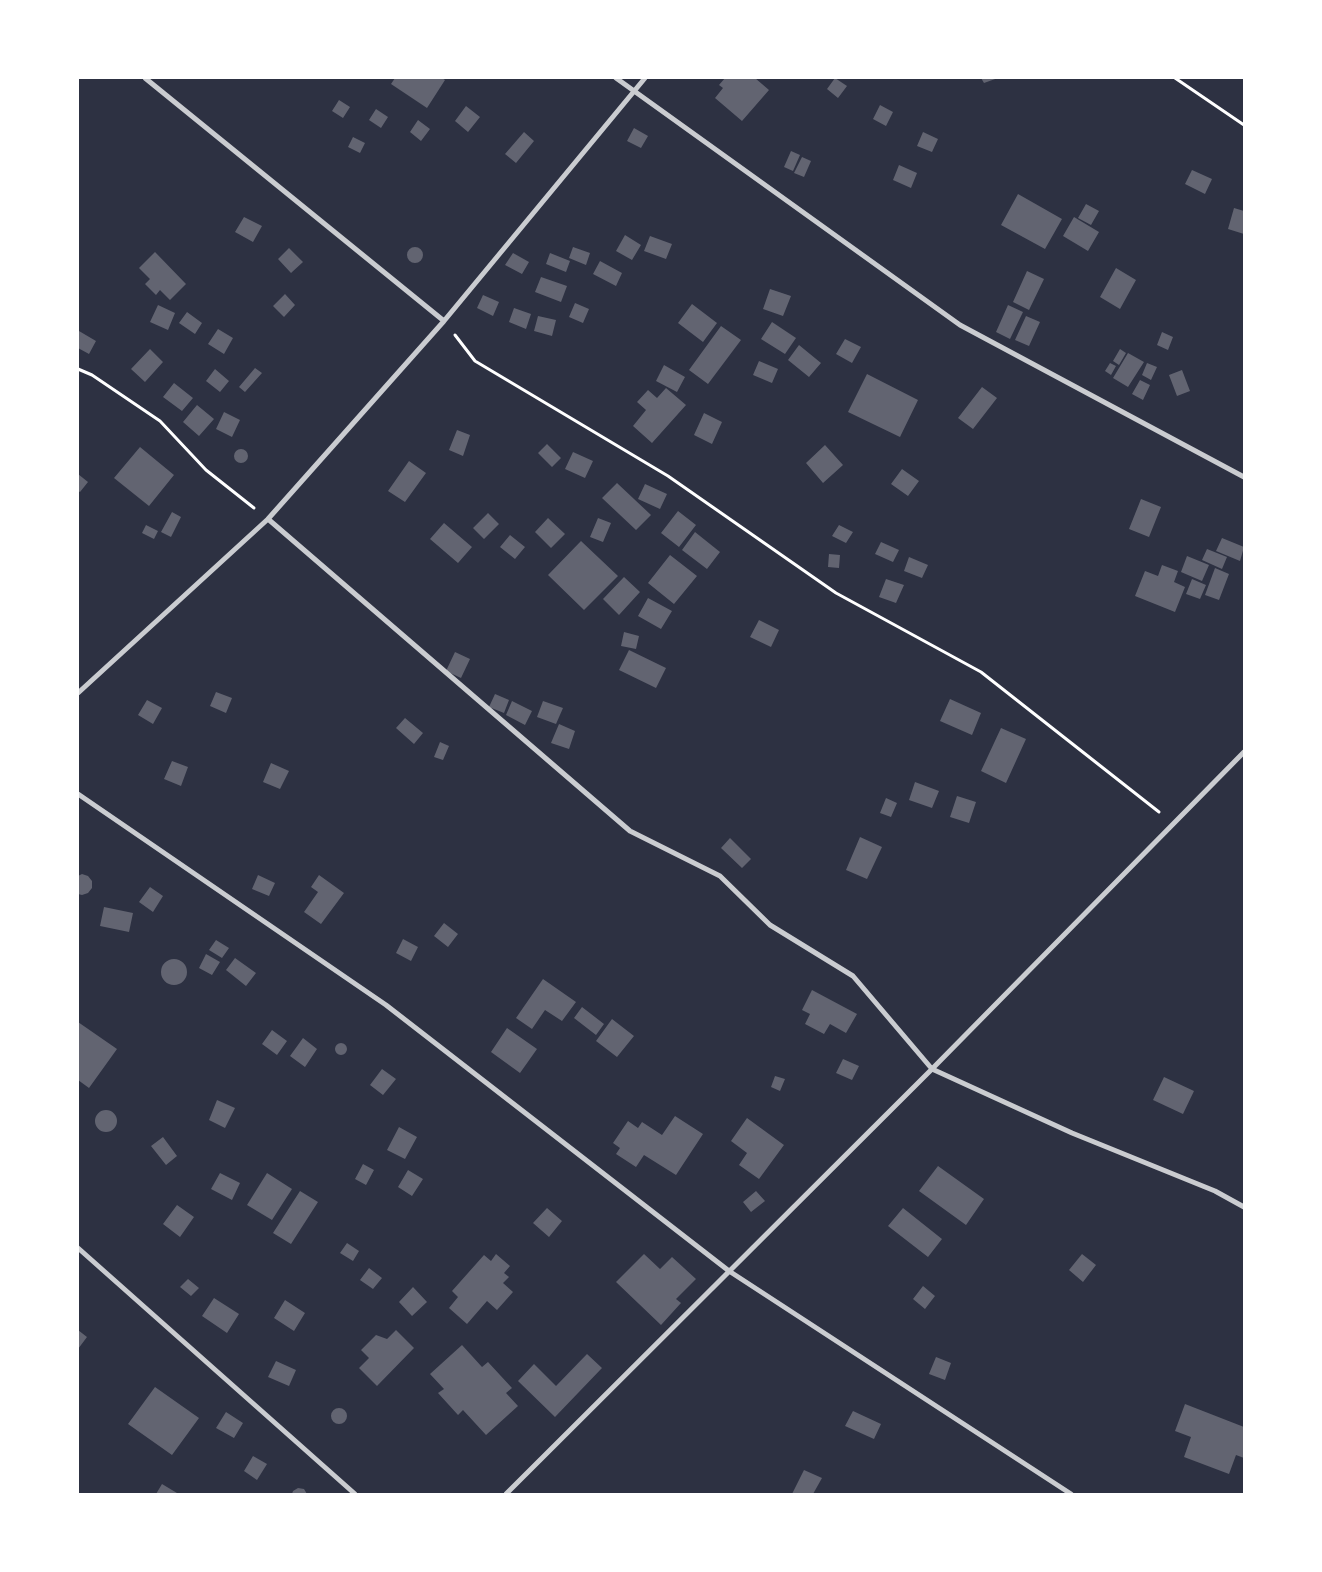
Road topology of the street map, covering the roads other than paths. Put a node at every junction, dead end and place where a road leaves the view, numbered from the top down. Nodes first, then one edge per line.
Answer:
1 (145, 78) edge
2 (616, 78) edge
3 (645, 78) edge
4 (635, 91) junction
5 (444, 320) junction
6 (1244, 477) edge
7 (268, 519) junction
8 (78, 693) edge
9 (1244, 752) edge
10 (78, 794) edge
11 (932, 1069) junction
12 (1244, 1207) edge
13 (78, 1248) edge
14 (729, 1271) junction
15 (355, 1494) edge
16 (506, 1494) edge
17 (1071, 1494) edge

1 - 5 street
2 - 4 street
3 - 4 street
4 - 5 street
4 - 6 street
5 - 7 street
7 - 8 street
7 - 11 street
9 - 11 street
10 - 14 street
11 - 12 street
11 - 14 street
13 - 15 street
14 - 16 street
14 - 17 street

